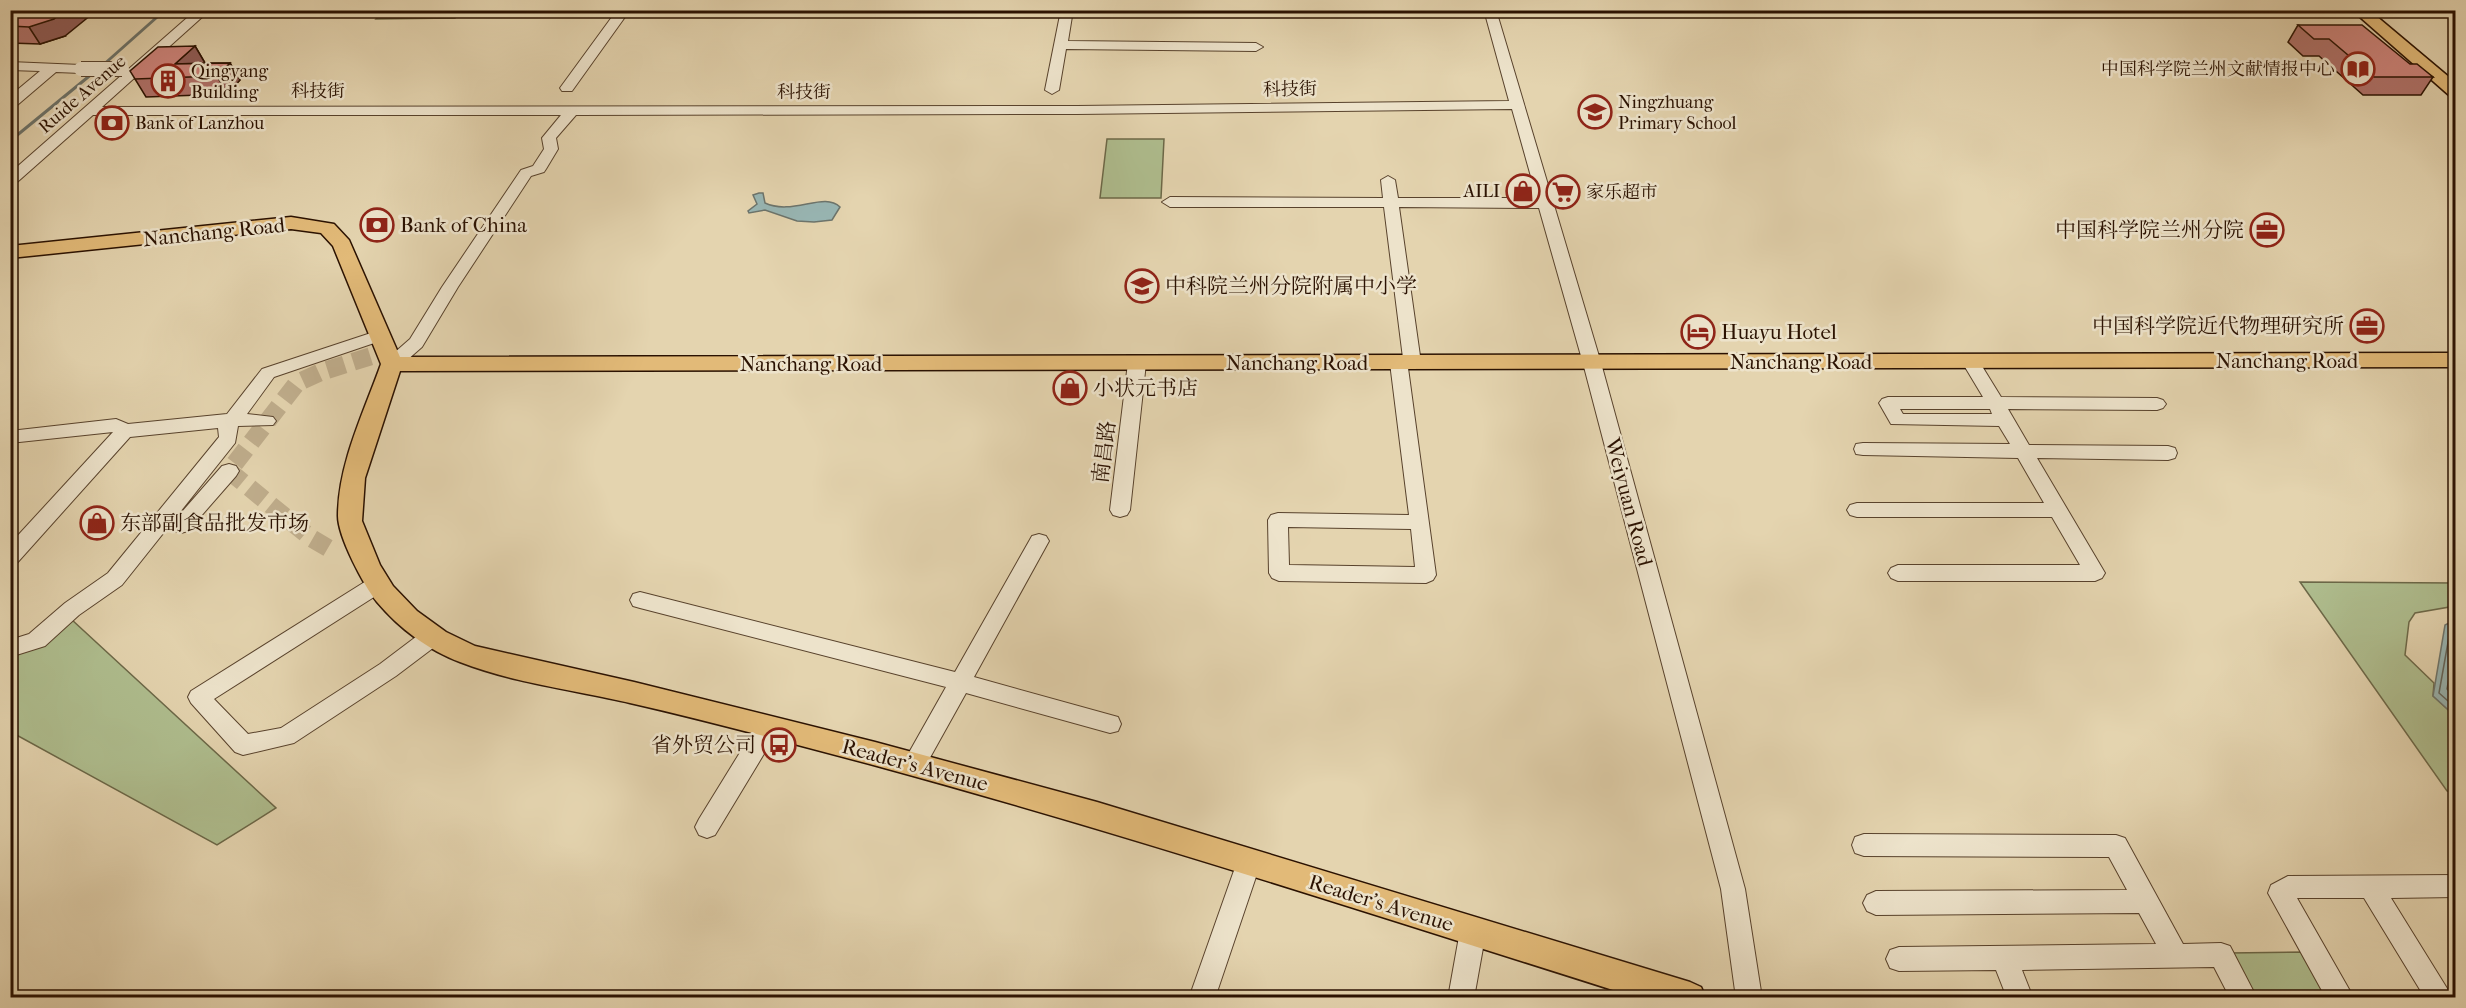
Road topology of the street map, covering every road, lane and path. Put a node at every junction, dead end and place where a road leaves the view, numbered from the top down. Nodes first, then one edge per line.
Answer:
1 (204, 10) edge
2 (624, 10) edge
3 (1067, 10) edge
4 (1490, 10) edge
5 (2359, 10) edge
6 (2371, 10) edge
7 (1060, 45) junction
8 (1256, 47) dead end
9 (10, 66) edge
10 (51, 69) junction
11 (138, 70) junction
12 (2456, 74) edge
13 (567, 88) dead end
14 (1052, 90) dead end
15 (2456, 92) edge
16 (10, 104) edge
17 (1517, 105) junction
18 (91, 111) junction
19 (572, 111) junction
20 (1388, 180) dead end
21 (10, 181) edge
22 (1170, 202) dead end
23 (1390, 203) junction
24 (1545, 203) junction
25 (10, 252) edge
26 (380, 334) junction
27 (2456, 360) edge
28 (1971, 362) junction
29 (1137, 363) junction
30 (1406, 363) junction
31 (1592, 363) junction
32 (392, 364) junction
33 (1996, 404) junction
34 (2157, 404) dead end
35 (232, 420) junction
36 (2006, 420) junction
37 (267, 422) dead end
38 (120, 428) junction
39 (10, 437) edge
40 (1863, 449) dead end
41 (2024, 451) junction
42 (2168, 453) dead end
43 (229, 471) dead end
44 (1120, 510) dead end
45 (1857, 510) dead end
46 (2059, 510) junction
47 (1420, 522) junction
48 (181, 526) dead end
49 (1039, 541) dead end
50 (10, 558) edge
51 (1898, 573) dead end
52 (378, 584) junction
53 (640, 600) dead end
54 (433, 636) junction
55 (10, 649) edge
56 (960, 682) junction
57 (1110, 724) dead end
58 (768, 727) junction
59 (914, 765) junction
60 (707, 827) dead end
61 (1864, 845) dead end
62 (1249, 862) junction
63 (2370, 886) junction
64 (2456, 886) edge
65 (2146, 901) junction
66 (1876, 903) dead end
67 (1473, 931) junction
68 (2175, 956) junction
69 (2004, 958) junction
70 (1899, 959) dead end
71 (1202, 998) edge
72 (1461, 998) edge
73 (1690, 998) edge
74 (1749, 998) edge
75 (2020, 998) edge
76 (2244, 998) edge
77 (2341, 998) edge
78 (2440, 998) edge

1 - 11 street, Ruide Avenue
2 - 13 street
3 - 7 street
4 - 17 street, Weiyuan Road
5 - 15 main road
6 - 12 main road
7 - 8 street
7 - 14 street
9 - 10 street
10 - 11 street, bridge
10 - 16 street
11 - 18 street, Ruide Avenue
17 - 19 street, 科技街
17 - 24 street, Weiyuan Road
18 - 19 street, 科技街
18 - 21 street, Ruide Avenue
19 - 32 street
20 - 23 street
22 - 23 street
23 - 24 street
23 - 30 street
24 - 31 street, Weiyuan Road
25 - 26 main road, Nanchang Road
26 - 32 main road, Nanchang Road
26 - 35 street
27 - 28 main road, Nanchang Road
28 - 31 main road, Nanchang Road
28 - 33 street
29 - 30 main road, Nanchang Road
29 - 32 main road, Nanchang Road
29 - 44 street, 南昌路
30 - 31 main road, Nanchang Road
30 - 47 street
31 - 74 street, Weiyuan Road
32 - 52 main road, Reader's Avenue
33 - 34 street
33 - 36 street
33 - 36 street
35 - 37 street
35 - 38 street
35 - 55 street
36 - 41 street
38 - 39 street
38 - 50 street
40 - 41 street
41 - 42 street
41 - 46 street
43 - 48 street
45 - 46 street
46 - 51 street
47 - 47 street
49 - 56 street
52 - 54 main road, Reader's Avenue
52 - 54 street
53 - 56 street
54 - 58 main road, Reader's Avenue
56 - 57 street
56 - 59 street
58 - 59 main road, Reader's Avenue
58 - 60 street
59 - 62 main road, Reader's Avenue
61 - 65 street
62 - 67 main road, Reader's Avenue
62 - 71 street
63 - 64 street
63 - 77 street
63 - 78 street
65 - 66 street
65 - 68 street
67 - 72 street
67 - 73 main road, Reader's Avenue
68 - 69 street
68 - 76 street
69 - 70 street
69 - 75 street

